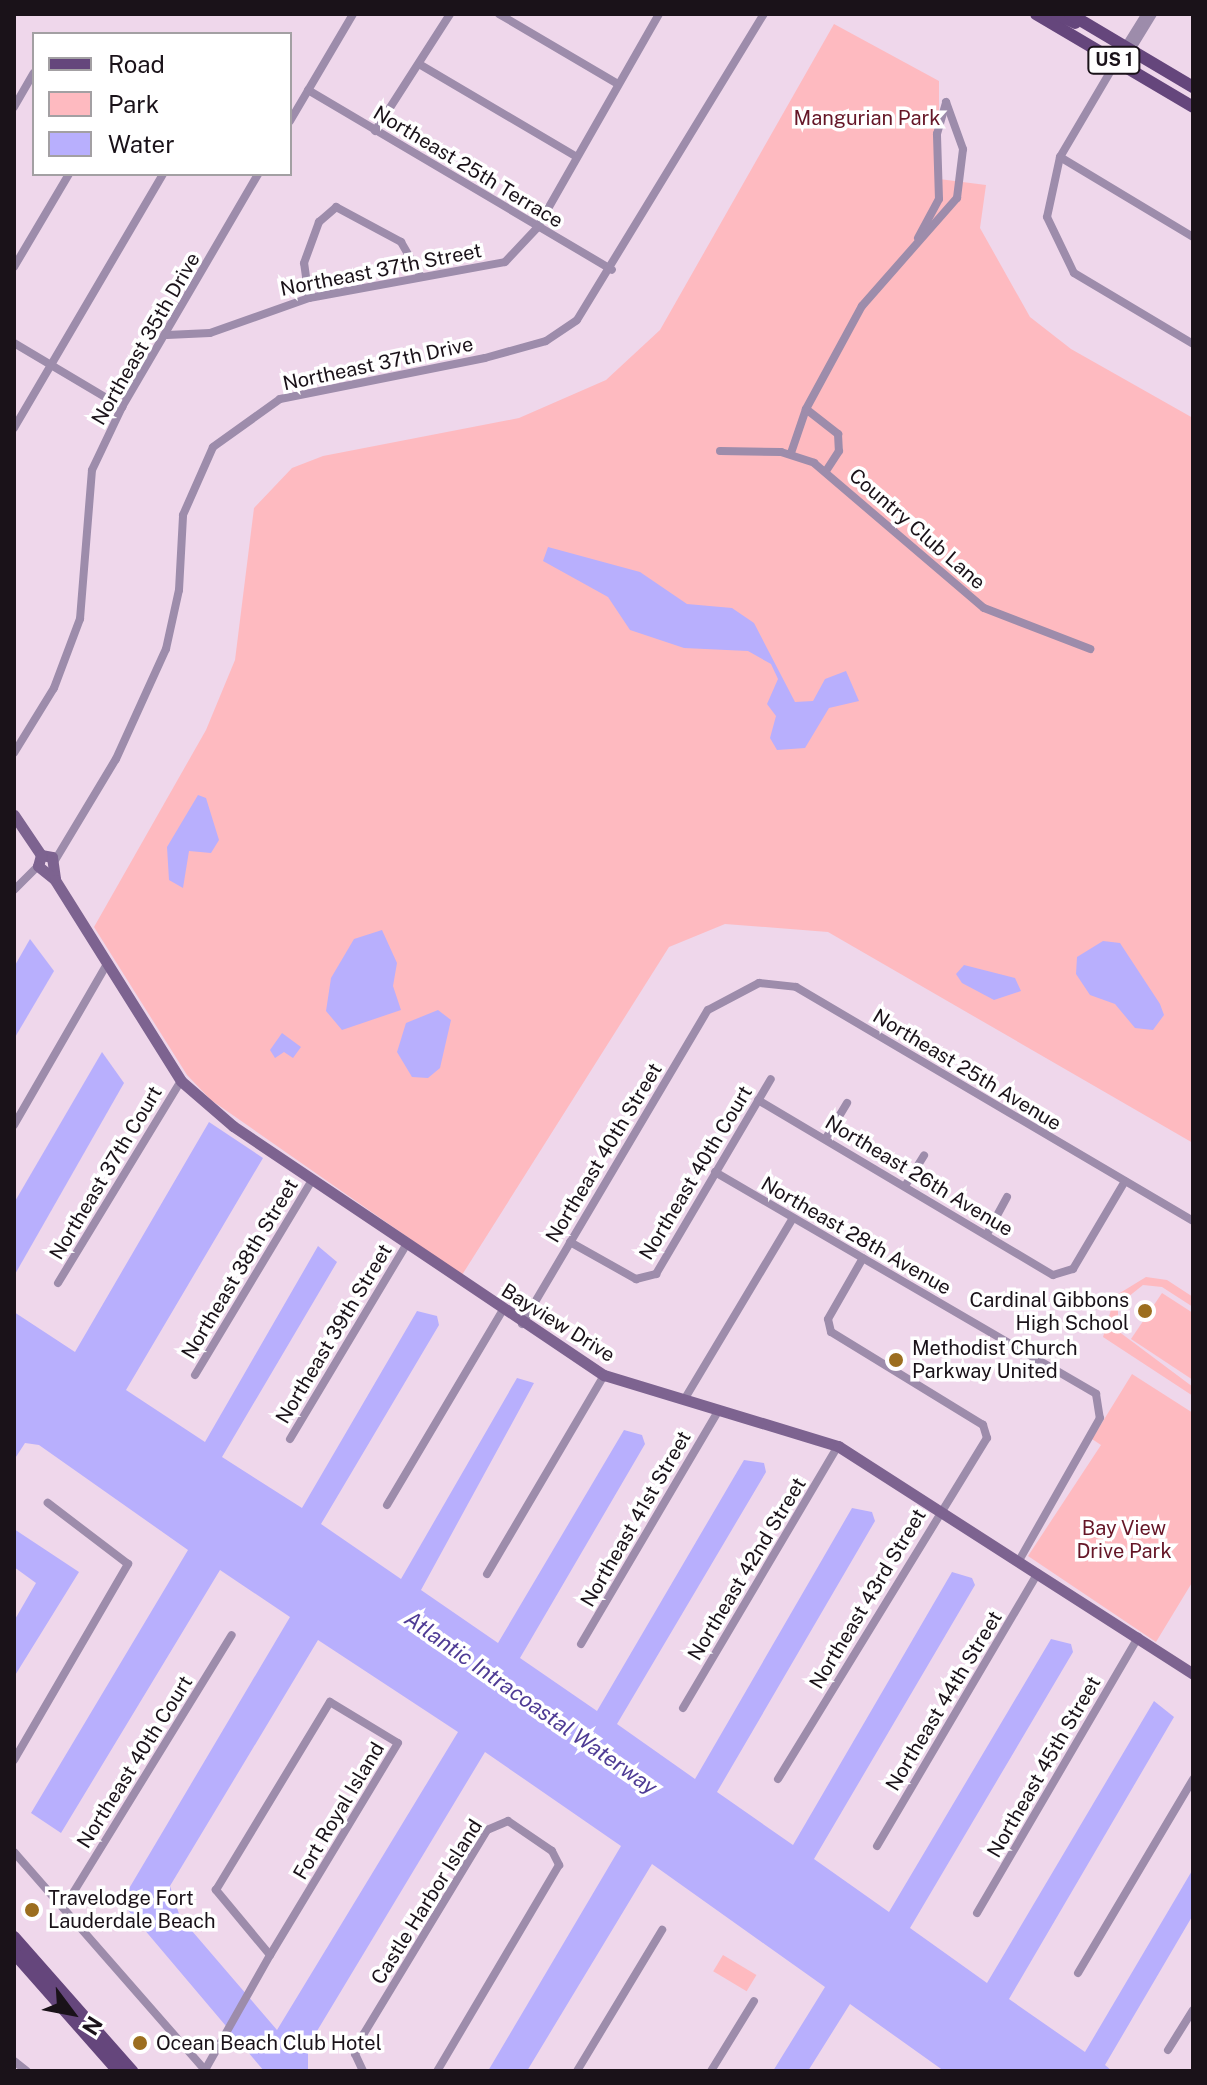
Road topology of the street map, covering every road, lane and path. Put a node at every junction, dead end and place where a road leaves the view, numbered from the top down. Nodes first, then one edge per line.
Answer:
1 (353, 14) edge
2 (450, 14) edge
3 (499, 14) edge
4 (659, 14) edge
5 (764, 14) edge
6 (1036, 14) edge
7 (1056, 14) edge
8 (1146, 14) edge
9 (1153, 14) edge
10 (1076, 17) edge
11 (1128, 48) junction
12 (1147, 59) junction
13 (1116, 62) junction
14 (419, 64) junction
15 (32, 76) edge
16 (618, 84) junction
17 (1193, 87) edge
18 (308, 90) junction
19 (14, 107) edge
20 (1193, 107) edge
21 (292, 118) edge
22 (375, 131) junction
23 (577, 157) junction
24 (1060, 157) junction
25 (964, 164) junction
26 (943, 168) junction
27 (68, 176) edge
28 (162, 176) edge
29 (257, 176) edge
30 (537, 228) junction
31 (1193, 237) edge
32 (918, 238) junction
33 (14, 267) edge
34 (612, 270) junction
35 (420, 275) junction
36 (309, 298) junction
37 (167, 335) junction
38 (14, 343) edge
39 (1193, 344) edge
40 (51, 365) junction
41 (122, 407) junction
42 (806, 409) junction
43 (14, 428) edge
44 (720, 451) dead end
45 (791, 453) junction
46 (826, 471) junction
47 (1090, 649) dead end
48 (14, 753) edge
49 (14, 815) edge
50 (46, 863) junction
51 (14, 890) edge
52 (107, 964) junction
53 (718, 1001) joint
54 (771, 1079) dead end
55 (181, 1081) junction
56 (758, 1100) junction
57 (847, 1103) dead end
58 (14, 1125) edge
59 (826, 1138) junction
60 (924, 1155) dead end
61 (715, 1172) junction
62 (312, 1180) junction
63 (1125, 1181) junction
64 (905, 1186) junction
65 (1007, 1197) dead end
66 (793, 1218) junction
67 (1193, 1221) edge
68 (987, 1234) junction
69 (570, 1242) junction
70 (406, 1245) junction
71 (863, 1258) junction
72 (58, 1283) dead end
73 (502, 1311) junction
74 (522, 1324) junction
75 (195, 1375) dead end
76 (604, 1375) junction
77 (684, 1400) junction
78 (719, 1410) junction
79 (290, 1439) dead end
80 (838, 1446) junction
81 (48, 1503) dead end
82 (387, 1505) dead end
83 (942, 1507) junction
84 (1020, 1559) junction
85 (1038, 1573) junction
86 (487, 1574) dead end
87 (232, 1635) dead end
88 (1138, 1637) junction
89 (581, 1644) dead end
90 (1193, 1674) edge
91 (683, 1708) dead end
92 (14, 1760) edge
93 (778, 1779) dead end
94 (1193, 1779) edge
95 (877, 1846) dead end
96 (14, 1852) edge
97 (65, 1906) junction
98 (977, 1913) dead end
99 (662, 1930) dead end
100 (14, 1937) edge
101 (14, 1953) edge
102 (270, 1955) junction
103 (1078, 1973) dead end
104 (754, 2001) dead end
105 (1193, 2010) edge
106 (1168, 2050) dead end
107 (14, 2061) edge
108 (206, 2070) edge
109 (27, 2071) edge
110 (118, 2071) edge
111 (132, 2071) edge
112 (363, 2071) edge
113 (437, 2071) edge
114 (577, 2071) edge
115 (711, 2071) edge

1 - 18 street
2 - 14 street
3 - 16 street
4 - 16 street, Northeast 37th Street
5 - 34 street, Northeast 37th Drive
6 - 13 main road, US 1
7 - 10 main road
8 - 11 street
9 - 11 street
10 - 11 main road, US 1
11 - 12 main road, US 1
12 - 13 main road
12 - 17 main road, US 1
13 - 20 main road, US 1
13 - 24 street
14 - 22 street
14 - 23 street
15 - 19 street
16 - 23 street, Northeast 37th Street
18 - 21 street
18 - 22 street, Northeast 25th Terrace
22 - 30 street, Northeast 25th Terrace
23 - 30 street, Northeast 37th Street
24 - 31 street
24 - 39 street
25 - 26 street
25 - 26 street
25 - 32 street
26 - 32 street
27 - 33 street
28 - 40 street
29 - 37 street, Northeast 35th Drive
30 - 34 street, Northeast 25th Terrace
30 - 35 street, Northeast 37th Street
32 - 42 street
34 - 50 street, Northeast 37th Drive
35 - 36 street, Northeast 37th Street
35 - 36 street
36 - 37 street, Northeast 37th Street
37 - 41 street, Northeast 35th Drive
38 - 40 street
40 - 41 street
40 - 43 street
41 - 48 street, Northeast 35th Drive
42 - 45 street
42 - 46 street
44 - 45 street, Country Club Lane
45 - 46 street, Country Club Lane
46 - 47 street, Country Club Lane
49 - 50 street, Bayview Drive
50 - 51 street, Northeast 37th Drive
50 - 52 street, Bayview Drive
52 - 55 street, Bayview Drive
52 - 58 street
53 - 63 street, Northeast 25th Avenue
53 - 69 street, Northeast 40th Street
54 - 56 street, Northeast 40th Court
55 - 62 street, Bayview Drive
55 - 72 street, Northeast 37th Court
56 - 59 street, Northeast 26th Avenue
56 - 61 street, Northeast 40th Court
57 - 59 street
59 - 64 street, Northeast 26th Avenue
60 - 64 street
61 - 66 street, Northeast 28th Avenue
61 - 69 street, Northeast 40th Court
62 - 70 street, Bayview Drive
62 - 75 street, Northeast 38th Street
63 - 67 street, Northeast 25th Avenue
63 - 68 street, Northeast 26th Avenue
64 - 68 street, Northeast 26th Avenue
65 - 68 street
66 - 71 street, Northeast 28th Avenue
66 - 77 street, Northeast 41st Street
69 - 74 street, Northeast 40th Street
70 - 73 street, Bayview Drive
70 - 79 street, Northeast 39th Street
71 - 83 street, Northeast 43rd Street
71 - 84 street, Northeast 28th Avenue
73 - 74 street, Bayview Drive
73 - 82 street
74 - 76 street, Bayview Drive
76 - 77 street, Bayview Drive
76 - 86 street
77 - 78 street, Bayview Drive
78 - 80 street, Bayview Drive
78 - 89 street, Northeast 41st Street
80 - 83 street, Bayview Drive
80 - 91 street, Northeast 42nd Street
81 - 92 street
83 - 84 street, Bayview Drive
83 - 93 street, Northeast 43rd Street
84 - 85 street, Bayview Drive
85 - 88 street, Bayview Drive
85 - 95 street, Northeast 44th Street
87 - 97 street, Northeast 40th Court
88 - 90 street, Bayview Drive
88 - 98 street, Northeast 45th Street
94 - 103 street
96 - 97 street
97 - 108 street
99 - 114 street
100 - 111 main road
101 - 110 main road
102 - 102 street, Fort Royal Island
102 - 108 street
104 - 115 street
105 - 106 street
107 - 109 street
112 - 113 street, Castle Harbor Island

